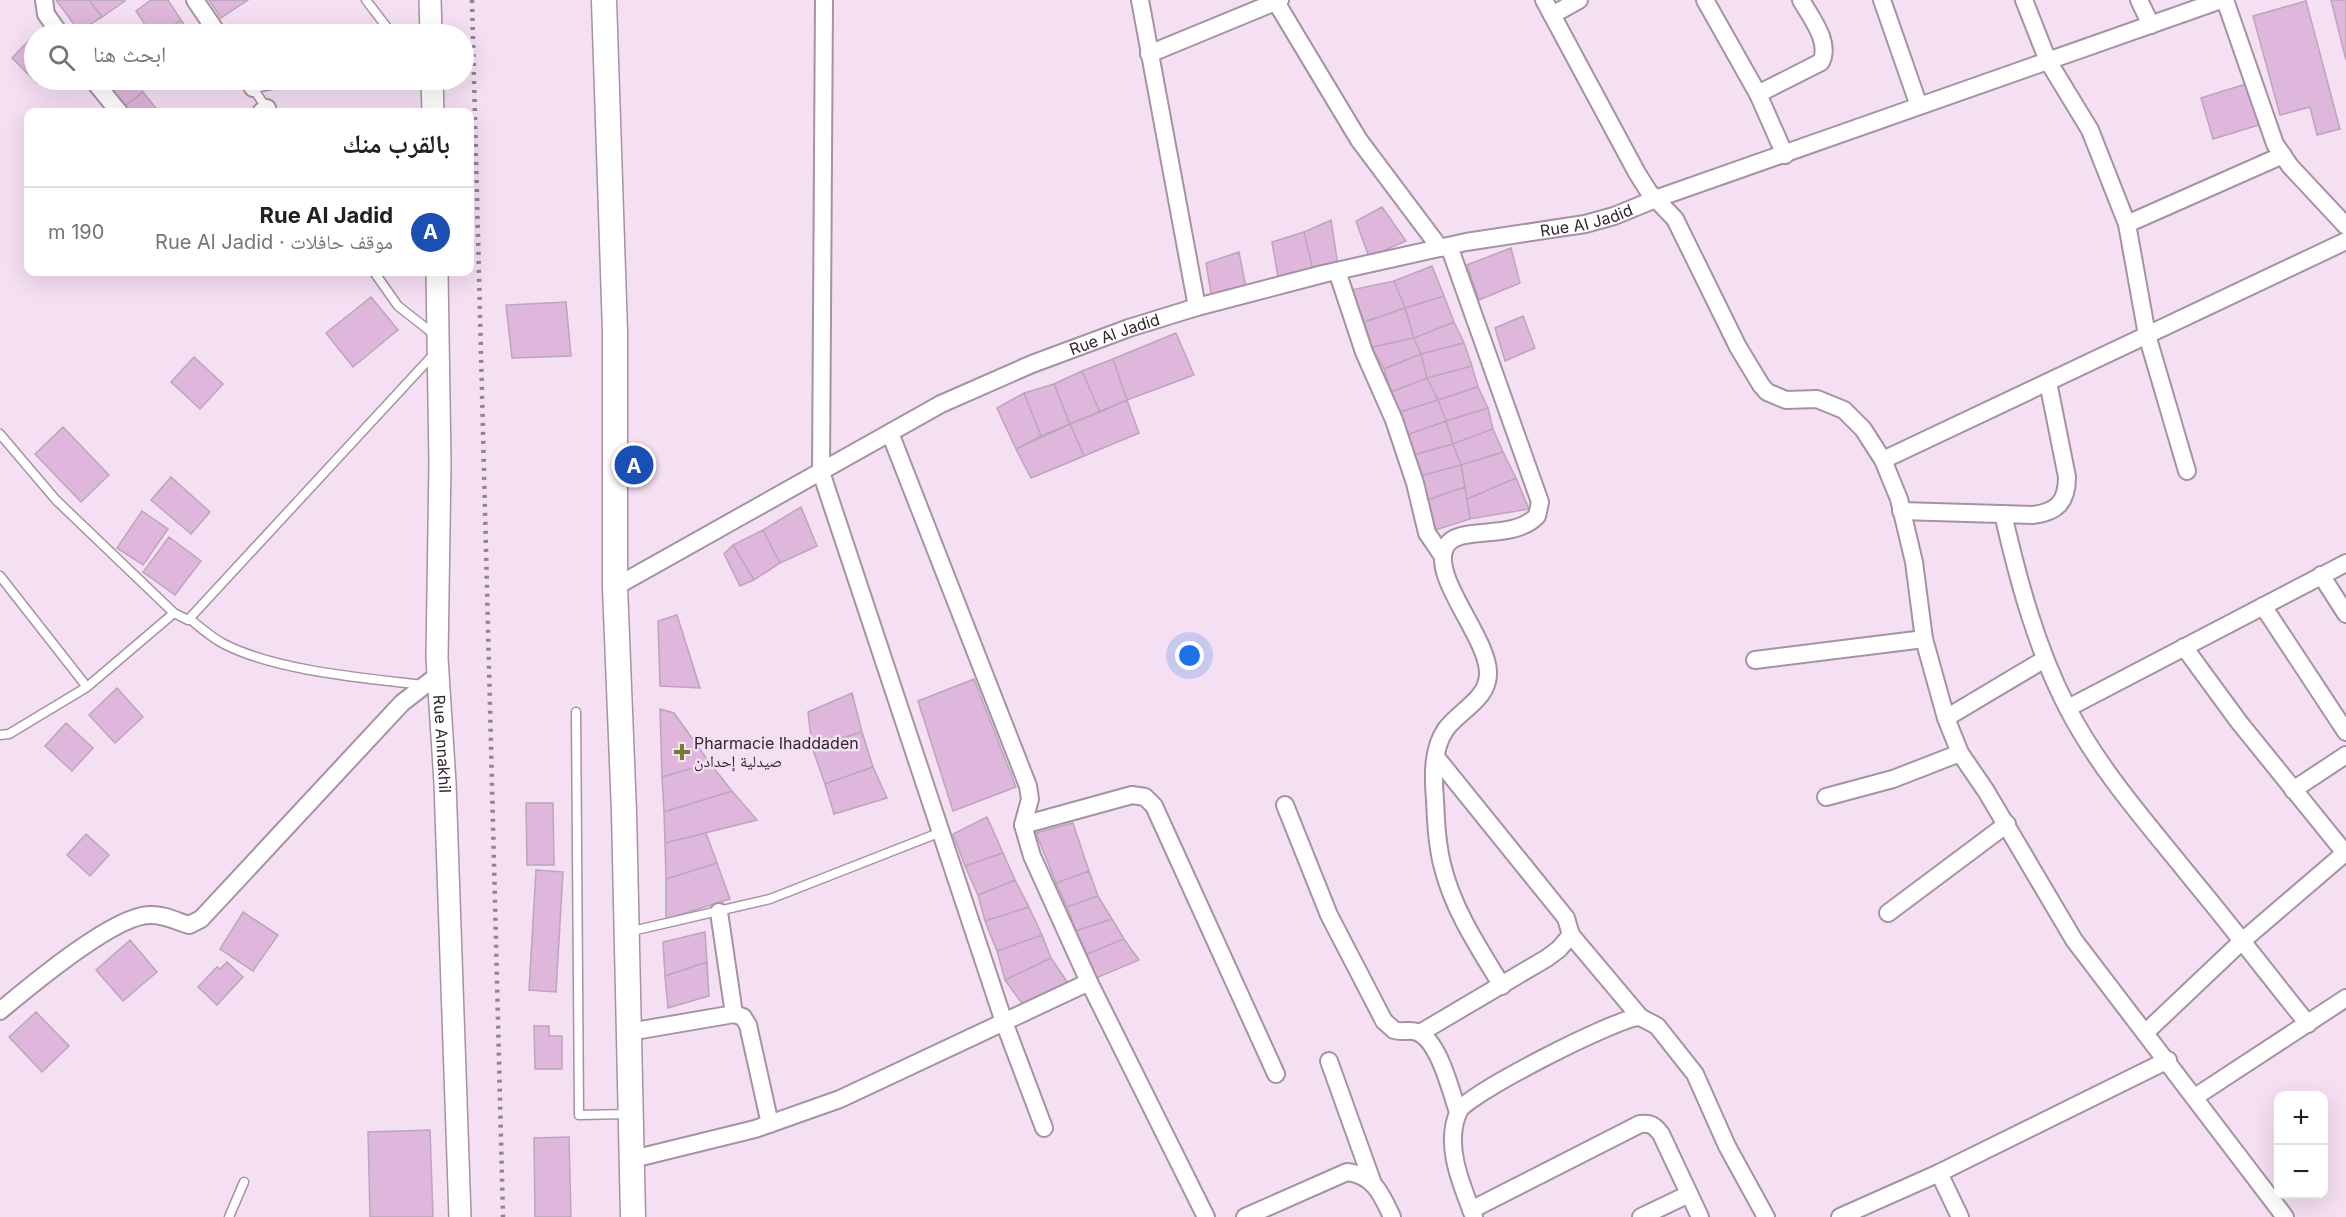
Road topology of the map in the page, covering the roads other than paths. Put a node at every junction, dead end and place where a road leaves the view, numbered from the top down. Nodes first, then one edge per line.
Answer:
1 (44, 0) edge
2 (195, 0) edge
3 (366, 0) edge
4 (430, 0) edge
5 (604, 0) edge
6 (824, 0) edge
7 (1140, 0) edge
8 (1544, 0) edge
9 (1579, 0) edge
10 (1705, 0) edge
11 (1801, 0) edge
12 (1882, 0) edge
13 (2024, 0) edge
14 (2139, 0) edge
15 (2219, 0) edge
16 (2225, 0) edge
17 (1278, 1) edge
18 (1552, 15) junction
19 (53, 24) edge
20 (211, 24) edge
21 (384, 24) edge
22 (431, 24) edge
23 (2151, 25) junction
24 (1149, 54) junction
25 (2048, 61) junction
26 (101, 90) edge
27 (254, 90) edge
28 (432, 90) edge
29 (1758, 94) junction
30 (1919, 106) junction
31 (116, 108) edge
32 (264, 108) edge
33 (433, 108) edge
34 (1785, 154) junction
35 (2283, 155) junction
36 (1658, 198) junction
37 (2127, 224) junction
38 (2346, 226) edge
39 (2346, 241) edge
40 (1444, 247) junction
41 (1337, 271) junction
42 (377, 276) edge
43 (437, 276) edge
44 (1197, 307) junction
45 (2147, 335) junction
46 (438, 343) junction
47 (2048, 382) junction
48 (0, 434) edge
49 (890, 434) junction
50 (1882, 460) junction
51 (2187, 471) dead end
52 (820, 472) junction
53 (1901, 511) junction
54 (2003, 514) junction
55 (1442, 555) junction
56 (2346, 562) edge
57 (2321, 575) junction
58 (0, 576) edge
59 (615, 587) junction
60 (2263, 606) junction
61 (174, 613) junction
62 (2346, 614) edge
63 (190, 619) junction
64 (1924, 639) junction
65 (2184, 647) junction
66 (2045, 659) junction
67 (1755, 660) dead end
68 (431, 680) junction
69 (87, 687) junction
70 (2068, 708) junction
71 (576, 712) dead end
72 (1946, 718) junction
73 (2346, 732) edge
74 (0, 735) edge
75 (1960, 753) junction
76 (2346, 755) edge
77 (1436, 757) junction
78 (2293, 790) junction
79 (1826, 797) dead end
80 (1286, 805) dead end
81 (2007, 824) junction
82 (1023, 825) junction
83 (941, 832) junction
84 (2345, 853) edge
85 (719, 912) junction
86 (1888, 913) dead end
87 (627, 932) junction
88 (1571, 935) junction
89 (2241, 942) junction
90 (1089, 982) junction
91 (1502, 986) junction
92 (2346, 998) edge
93 (0, 1011) edge
94 (734, 1014) junction
95 (1640, 1017) junction
96 (1004, 1022) junction
97 (2308, 1024) junction
98 (630, 1032) junction
99 (1420, 1033) junction
100 (2145, 1033) junction
101 (2168, 1060) junction
102 (1329, 1061) dead end
103 (1276, 1074) dead end
104 (2195, 1097) junction
105 (1458, 1112) junction
106 (631, 1114) junction
107 (770, 1124) junction
108 (1044, 1128) dead end
109 (633, 1159) junction
110 (1939, 1173) junction
111 (1372, 1181) junction
112 (244, 1182) dead end
113 (1689, 1194) junction
114 (1473, 1213) edge
115 (229, 1217) edge
116 (460, 1217) edge
117 (633, 1217) edge
118 (1206, 1217) edge
119 (1245, 1217) edge
120 (1392, 1217) edge
121 (1641, 1217) edge
122 (1700, 1217) edge
123 (1766, 1217) edge
124 (1840, 1217) edge
125 (1960, 1217) edge
126 (2285, 1217) edge

1 - 19 street
2 - 20 street
3 - 21 lane
4 - 22 street
5 - 59 main road
6 - 52 street
7 - 24 street
8 - 18 street
9 - 18 street
10 - 29 street
11 - 29 street
12 - 30 street
13 - 25 street
14 - 23 street
15 - 23 street, Rue Al Jadid
16 - 35 street
17 - 24 street
17 - 40 street
18 - 36 street
23 - 25 street, Rue Al Jadid
24 - 44 street
25 - 30 street, Rue Al Jadid
25 - 37 street
26 - 31 street
27 - 32 lane
28 - 33 street
29 - 34 street
30 - 34 street, Rue Al Jadid
34 - 36 street, Rue Al Jadid
35 - 37 street
35 - 38 street
36 - 40 street, Rue Al Jadid
36 - 50 street
37 - 45 street
39 - 45 street
40 - 41 street, Rue Al Jadid
40 - 55 street
41 - 44 street, Rue Al Jadid
41 - 55 street
42 - 46 lane
43 - 46 street, Rue Annakhil
44 - 49 street, Rue Al Jadid
45 - 47 street
45 - 51 street
46 - 63 lane
46 - 68 street, Rue Annakhil
47 - 50 street
47 - 54 street
48 - 61 lane
49 - 52 street, Rue Al Jadid
49 - 82 street
50 - 53 street
52 - 59 street, Rue Al Jadid
52 - 83 street
53 - 54 street
53 - 64 street
54 - 66 street
55 - 77 street
56 - 57 street
57 - 60 street
57 - 62 street
58 - 69 lane
59 - 87 main road
60 - 65 street
60 - 73 street
61 - 63 lane
61 - 69 lane
63 - 68 lane
64 - 67 street
64 - 72 street
65 - 70 street
65 - 78 street
66 - 70 street
66 - 72 street
68 - 93 street
68 - 116 street, Rue Annakhil
69 - 74 lane
70 - 89 street
71 - 106 lane
72 - 75 street
75 - 79 street
75 - 81 street
76 - 78 street
77 - 88 street
77 - 91 street
78 - 84 street
80 - 99 street
81 - 86 street
81 - 100 street
82 - 90 street
82 - 103 street
83 - 85 lane
83 - 96 street
84 - 89 street
85 - 87 lane
85 - 94 street
87 - 98 main road
88 - 91 street
88 - 95 street
89 - 97 street
89 - 100 street
90 - 96 street
90 - 118 street
91 - 99 street
92 - 97 street
94 - 98 street
94 - 107 street
95 - 105 street
95 - 123 street
96 - 107 street
96 - 108 street
97 - 104 street
98 - 106 main road
99 - 105 street
100 - 101 street
101 - 104 street
101 - 110 street
102 - 111 street
104 - 126 street
105 - 114 street
106 - 109 main road
107 - 109 street
109 - 117 main road
110 - 124 street
110 - 125 street
111 - 119 street
111 - 120 street
112 - 115 lane
113 - 114 street
113 - 121 street
113 - 122 street

